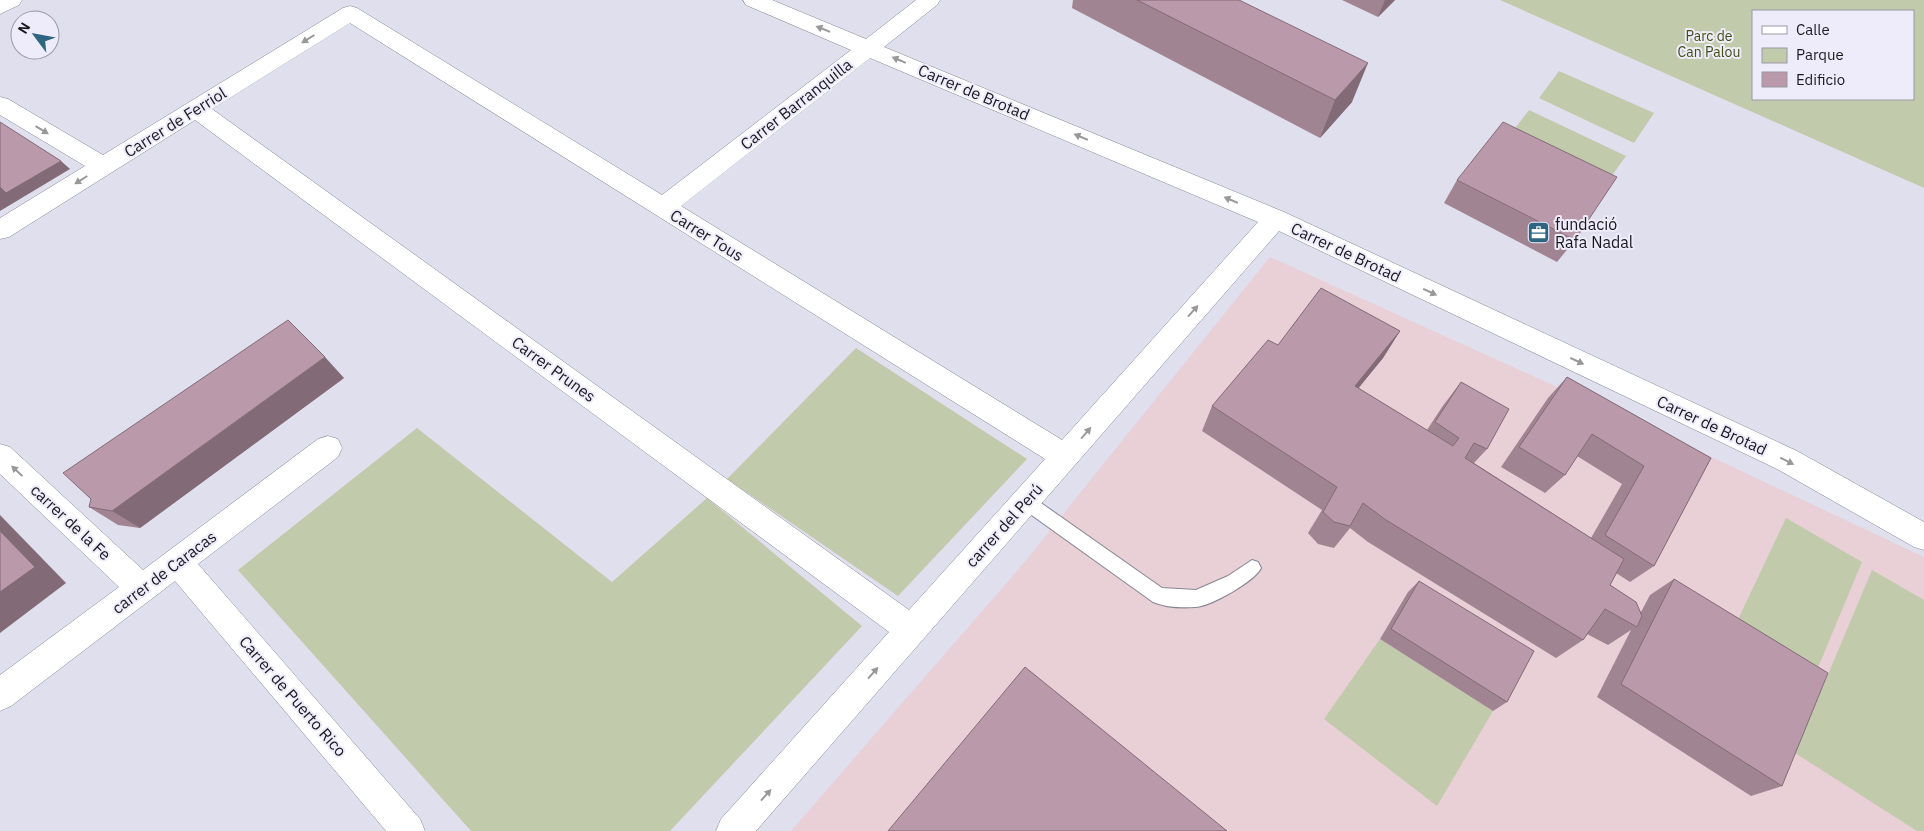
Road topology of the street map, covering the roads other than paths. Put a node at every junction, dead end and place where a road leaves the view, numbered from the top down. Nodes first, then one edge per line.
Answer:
1 (12, 0) edge
2 (753, 0) edge
3 (930, 0) edge
4 (0, 7) edge
5 (350, 13) joint
6 (868, 48) junction
7 (0, 105) edge
8 (196, 109) junction
9 (103, 166) junction
10 (662, 207) junction
11 (1276, 219) junction
12 (0, 230) edge
13 (328, 448) dead end
14 (0, 456) edge
15 (1065, 457) junction
16 (1025, 501) junction
17 (1924, 537) edge
18 (177, 562) junction
19 (1252, 568) dead end
20 (142, 589) junction
21 (912, 630) junction
22 (0, 696) edge
23 (408, 831) edge
24 (733, 831) edge

1 - 4 street
6 -> 2 street, Carrer de Brotad
3 - 6 street, Carrer Barranquilla
5 -> 8 street, Carrer de Ferriol
5 - 10 street, Carrer Tous
6 - 10 street, Carrer Barranquilla
11 -> 6 street, Carrer de Brotad
7 -> 9 street
8 - 9 street, Carrer de Ferriol
8 - 21 street, Carrer Prunes
9 -> 12 street, Carrer de Ferriol
10 - 15 street, Carrer Tous
15 -> 11 street, carrer del Perú
11 -> 17 street, Carrer de Brotad
13 - 18 street, carrer de Caracas
20 -> 14 street, carrer de la Fe
15 - 16 street, carrer del Perú
16 - 19 lane
16 - 21 street, carrer del Perú
18 - 20 street, carrer de Caracas
18 - 23 street, Carrer de Puerto Rico
20 - 22 street, carrer de Caracas
24 -> 21 street, carrer del Perú

